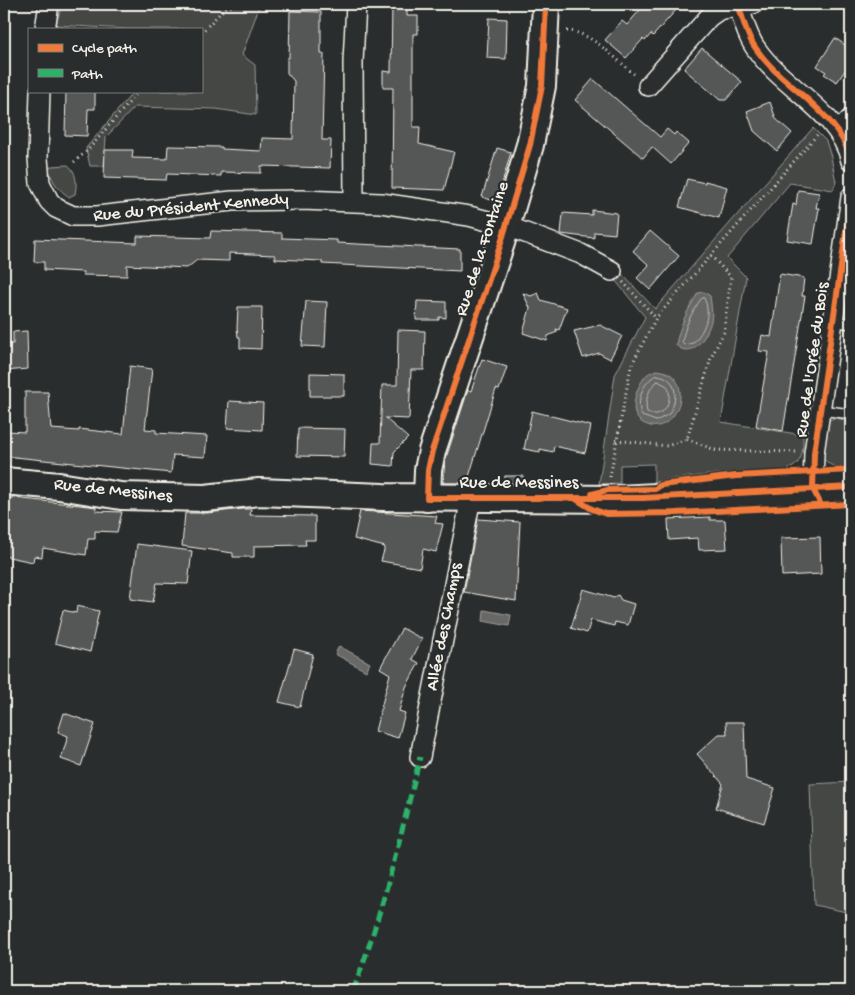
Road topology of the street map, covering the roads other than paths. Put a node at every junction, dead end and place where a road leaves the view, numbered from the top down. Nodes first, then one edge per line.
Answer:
1 (49, 4) edge
2 (356, 4) edge
3 (546, 4) edge
4 (743, 5) edge
5 (45, 28) edge
6 (648, 86) road end
7 (40, 92) edge
8 (851, 111) edge
9 (832, 124) junction
10 (850, 154) edge
11 (851, 197) edge
12 (354, 201) junction
13 (506, 226) junction
14 (848, 236) edge
15 (612, 271) road end
16 (842, 323) edge
17 (821, 410) junction
18 (851, 414) edge
19 (4, 481) edge
20 (851, 487) edge
21 (813, 489) junction
22 (427, 498) junction
23 (471, 498) junction
24 (420, 756) dead end

1 - 5 street
2 - 12 street
3 - 13 main road, Rue de la Fontaine
4 - 6 street
4 - 9 street
7 - 12 street, Rue du Président Kennedy
8 - 9 lane
9 - 10 street
11 - 14 street, Rue de l'Orée du Bois
12 - 13 street, Rue du Président Kennedy
13 - 15 street, Rue du Président Kennedy
13 - 22 main road, Rue de la Fontaine
14 - 16 street, Rue de l'Orée du Bois
16 - 17 street, Rue de l'Orée du Bois
17 - 18 lane, Rue de l'Orée du Bois
17 - 21 street, Rue de l'Orée du Bois
19 - 22 main road, Rue de Messines
20 - 21 main road, Rue de Messines
21 - 23 main road, Rue de Messines
22 - 23 main road, Rue de Messines
23 - 24 street, Allée des Champs

